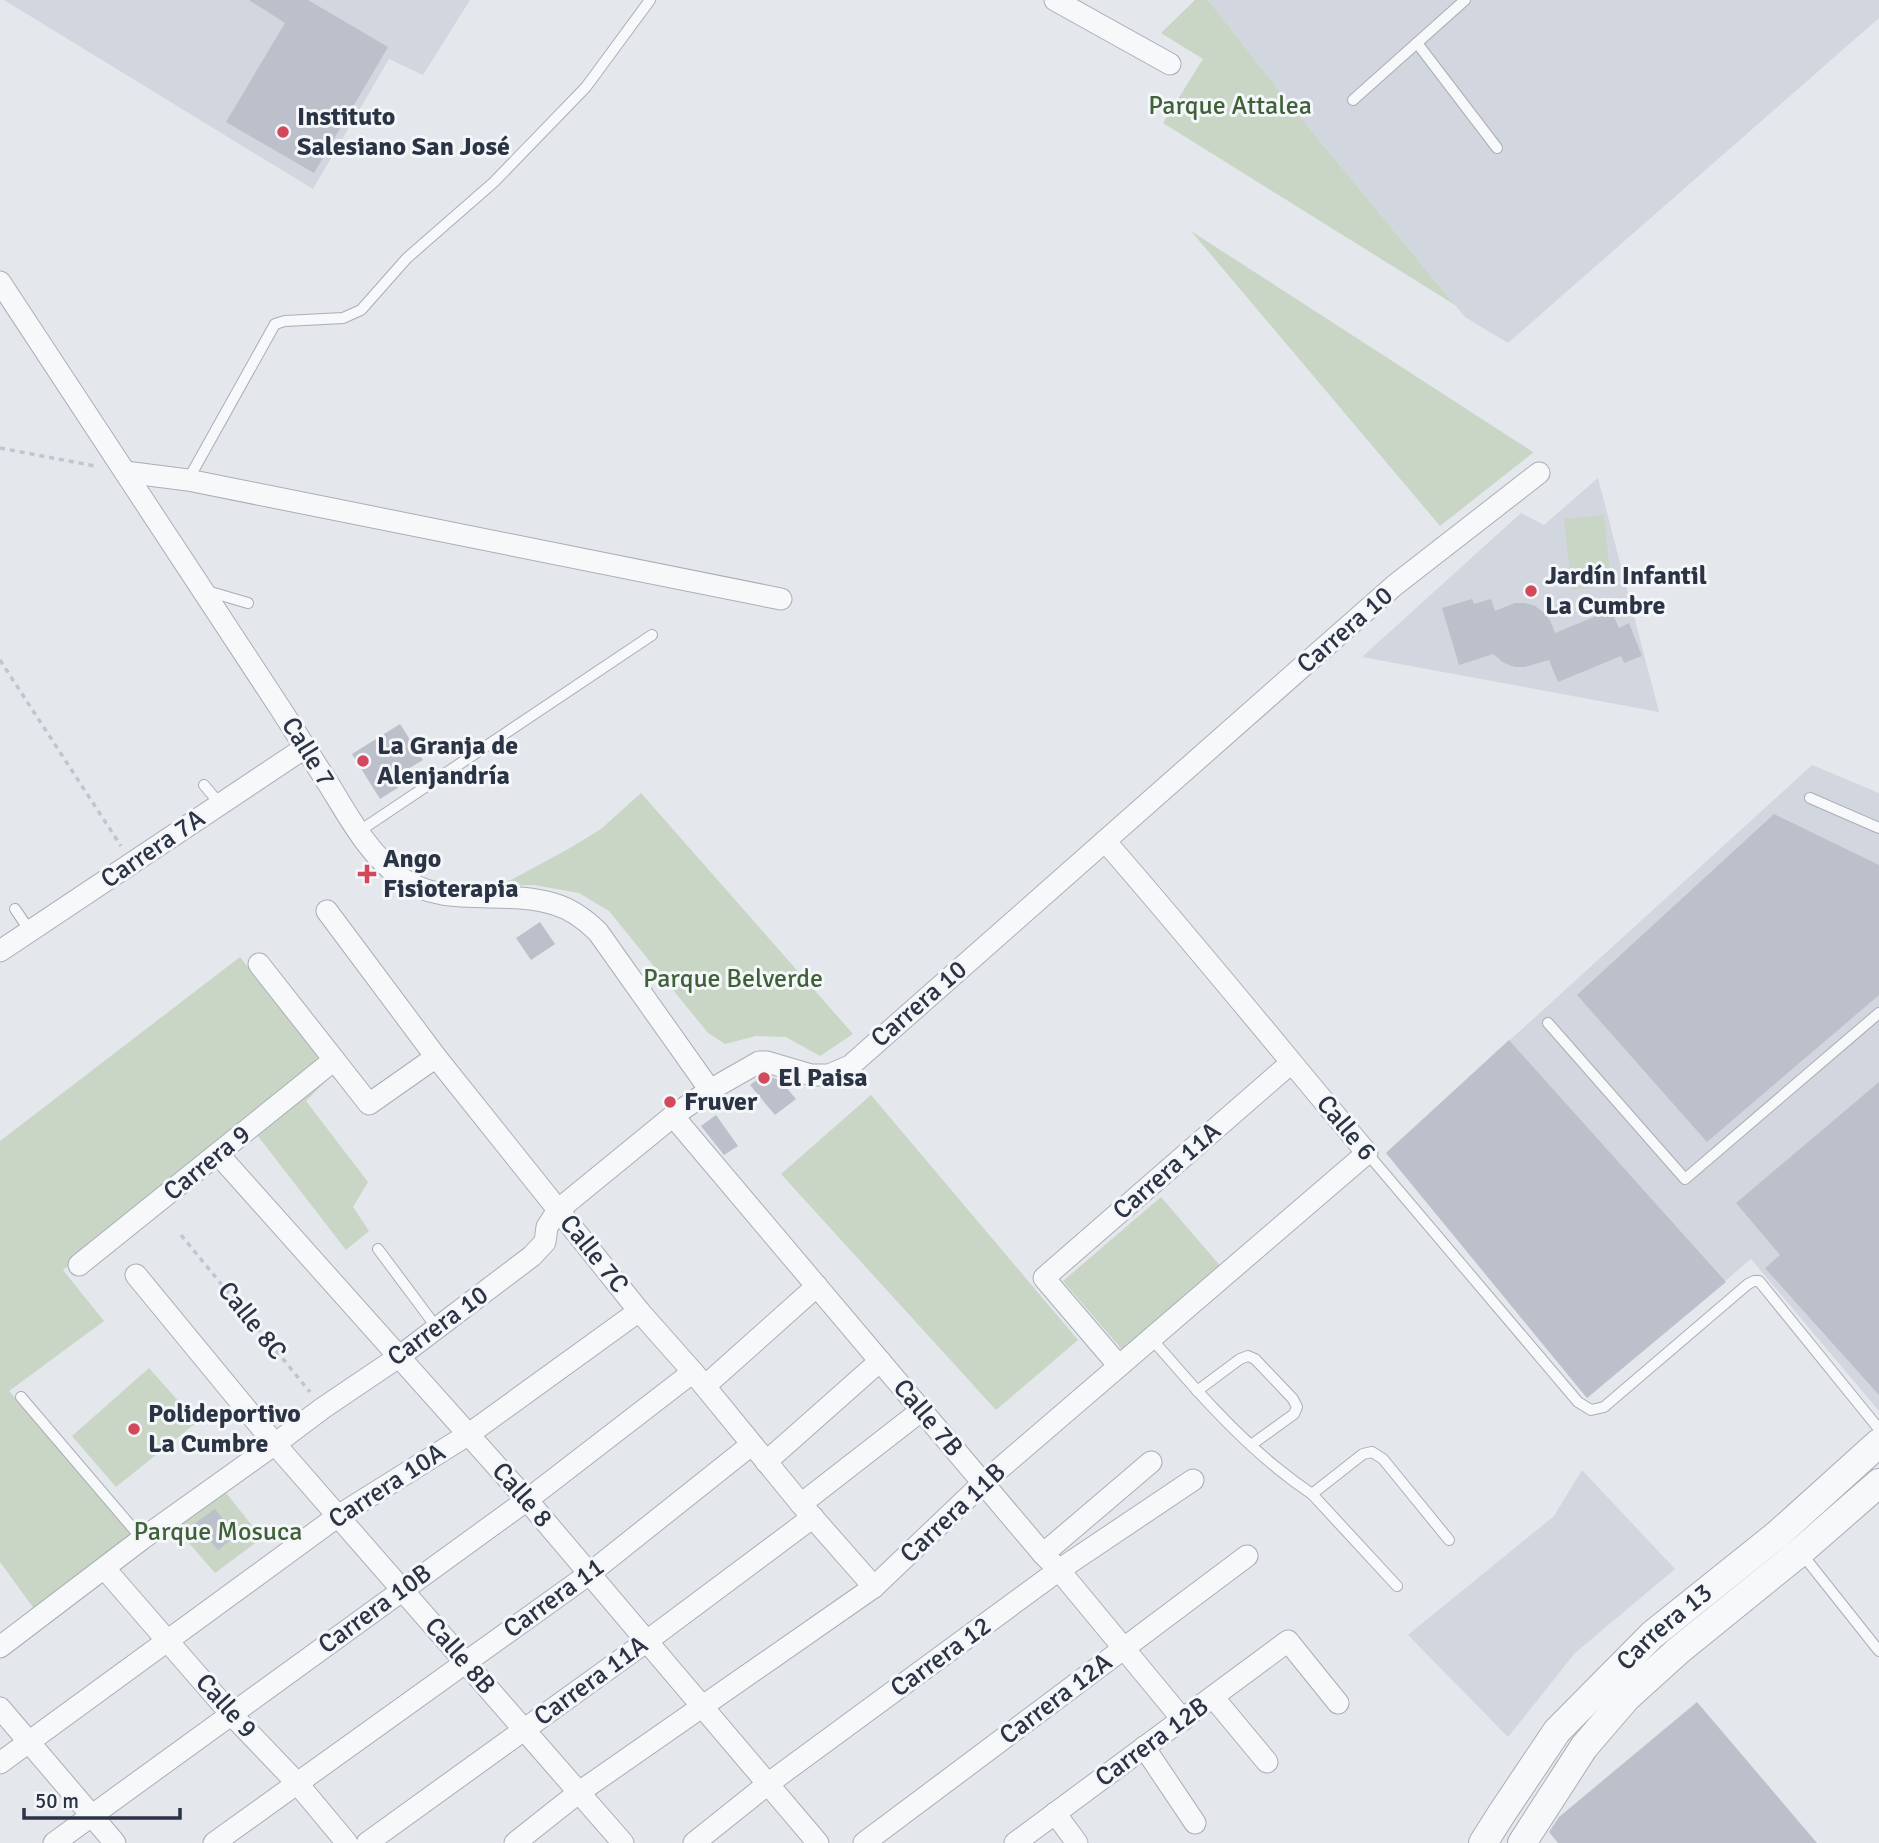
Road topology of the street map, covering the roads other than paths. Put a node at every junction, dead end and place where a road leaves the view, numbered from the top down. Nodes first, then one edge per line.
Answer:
1 (650, 0) edge
2 (1055, 0) edge
3 (1465, 0) edge
4 (1417, 43) junction
5 (1170, 64) dead end
6 (1353, 100) dead end
7 (1497, 148) dead end
8 (0, 282) edge
9 (125, 472) junction
10 (1539, 473) dead end
11 (188, 480) junction
12 (202, 590) junction
13 (781, 599) dead end
14 (248, 603) dead end
15 (652, 635) dead end
16 (306, 747) junction
17 (204, 785) dead end
18 (1810, 798) dead end
19 (220, 804) junction
20 (1879, 828) edge
21 (358, 832) junction
22 (1105, 841) junction
23 (15, 909) dead end
24 (327, 911) dead end
25 (30, 931) junction
26 (0, 951) edge
27 (259, 964) dead end
28 (1879, 1013) edge
29 (1548, 1023) dead end
30 (436, 1057) junction
31 (334, 1060) junction
32 (1291, 1063) junction
33 (710, 1090) junction
34 (673, 1116) junction
35 (1367, 1153) junction
36 (218, 1154) junction
37 (558, 1210) junction
38 (378, 1249) dead end
39 (79, 1265) dead end
40 (136, 1275) dead end
41 (817, 1286) junction
42 (639, 1311) junction
43 (437, 1328) junction
44 (1151, 1338) junction
45 (400, 1356) junction
46 (880, 1361) junction
47 (1119, 1366) junction
48 (699, 1379) junction
49 (1197, 1391) junction
50 (21, 1397) dead end
51 (922, 1410) junction
52 (1879, 1429) edge
53 (469, 1434) junction
54 (1879, 1443) edge
55 (275, 1444) junction
56 (751, 1445) junction
57 (1251, 1445) junction
58 (766, 1462) junction
59 (1151, 1462) dead end
60 (1193, 1480) dead end
61 (983, 1483) junction
62 (1879, 1483) edge
63 (1312, 1494) junction
64 (527, 1500) junction
65 (807, 1511) junction
66 (338, 1516) junction
67 (142, 1539) junction
68 (1450, 1540) dead end
69 (1800, 1552) junction
70 (1043, 1554) junction
71 (1247, 1556) dead end
72 (105, 1569) junction
73 (1059, 1570) junction
74 (589, 1574) junction
75 (874, 1587) junction
76 (1397, 1587) dead end
77 (402, 1590) junction
78 (167, 1641) junction
79 (647, 1641) junction
80 (0, 1647) edge
81 (1123, 1649) junction
82 (1879, 1651) edge
83 (465, 1662) junction
84 (1213, 1697) junction
85 (1338, 1703) dead end
86 (702, 1706) junction
87 (0, 1708) edge
88 (231, 1714) junction
89 (1183, 1720) junction
90 (523, 1729) junction
91 (29, 1742) junction
92 (1144, 1747) junction
93 (1267, 1762) dead end
94 (0, 1763) edge
95 (297, 1783) junction
96 (769, 1783) junction
97 (578, 1793) junction
98 (1055, 1813) junction
99 (92, 1815) junction
100 (1195, 1823) dead end
101 (54, 1843) edge
102 (116, 1843) edge
103 (214, 1843) edge
104 (347, 1843) edge
105 (368, 1843) edge
106 (515, 1843) edge
107 (623, 1843) edge
108 (694, 1843) edge
109 (818, 1843) edge
110 (864, 1843) edge
111 (1015, 1843) edge
112 (1077, 1843) edge
113 (1483, 1843) edge
114 (1522, 1843) edge

1 - 11 lane
2 - 5 street
3 - 4 lane
4 - 6 lane
4 - 7 lane
8 - 9 street, Calle 7
9 - 11 street
9 - 12 street, Calle 7
10 - 22 street, Carrera 10
11 - 13 street
12 - 14 lane
12 - 16 street, Calle 7
15 - 21 lane
16 - 19 street, Carrera 7A
16 - 21 street, Calle 7
17 - 19 lane
18 - 20 lane
19 - 25 street, Carrera 7A
21 - 33 street, Calle 7
22 - 32 street, Calle 6
22 - 33 street, Carrera 10
23 - 25 lane
24 - 30 street, Calle 7C
25 - 26 street, Carrera 7A
27 - 31 street
28 - 29 lane
30 - 31 street
30 - 37 street, Calle 7C
31 - 36 street, Carrera 9
32 - 35 street, Calle 6
32 - 47 street, Carrera 11A
33 - 34 street, Carrera 10
34 - 37 street, Carrera 10
34 - 41 street, Calle 7B
35 - 44 street, Carrera 11B
35 - 52 lane, Calle 6
36 - 39 street, Carrera 9
36 - 45 street, Calle 8
37 - 42 street, Calle 7C
37 - 43 street, Carrera 10
38 - 43 lane
40 - 55 street, Calle 8B
41 - 46 street, Calle 7B
41 - 48 street, Carrera 10B
42 - 48 street, Calle 7C
42 - 53 street, Carrera 10A
43 - 45 street, Carrera 10
44 - 47 street, Carrera 11B
44 - 49 lane
45 - 53 street, Calle 8
45 - 55 street, Carrera 10
46 - 51 street, Calle 7B
46 - 58 street
47 - 61 street, Carrera 11B
48 - 56 street, Calle 7C
48 - 64 street, Carrera 10B
49 - 57 lane
49 - 57 lane
50 - 67 lane
51 - 61 street, Calle 7B
51 - 65 street, Carrera 11A
53 - 64 street, Calle 8
53 - 66 street, Carrera 10A
54 - 113 street, Carrera 13
55 - 66 street, Calle 8B
55 - 67 street, Carrera 10
56 - 58 street, Calle 7C
56 - 74 street, Carrera 11
57 - 63 lane
58 - 65 street, Calle 7C
59 - 70 street
60 - 73 street, Carrera 12
61 - 70 street, Calle 7B
61 - 75 street, Carrera 11B
62 - 69 street, Carrera 13
63 - 68 lane
63 - 76 lane
64 - 74 street, Calle 8
64 - 77 street, Carrera 10B
65 - 75 street, Calle 7C
65 - 79 street, Carrera 11A
66 - 77 street, Calle 8B
66 - 78 street, Carrera 10A
67 - 72 street, Carrera 10
69 - 82 lane
69 - 114 street, Carrera 13
70 - 73 street, Calle 7B
71 - 81 street, Carrera 12A
72 - 78 street, Calle 9
72 - 80 street, Carrera 10
73 - 81 street, Calle 7B
73 - 96 street, Carrera 12
74 - 79 street, Calle 8
74 - 83 street, Carrera 11
75 - 86 street, Carrera 11B
77 - 83 street, Calle 8B
77 - 88 street, Carrera 10B
78 - 88 street, Calle 9
78 - 91 street, Carrera 10A
79 - 86 street, Calle 8
79 - 90 street, Carrera 11A
81 - 89 street, Calle 7B
81 - 110 street, Carrera 12A
83 - 90 street, Calle 8B
83 - 95 street, Carrera 11
84 - 85 street, Carrera 12B
84 - 89 street, Carrera 12B
84 - 93 street
86 - 96 street, Calle 8
86 - 97 street, Carrera 11B
87 - 91 street
88 - 95 street, Calle 9
88 - 99 street, Carrera 10B
89 - 92 street, Carrera 12B
90 - 97 street, Calle 8B
90 - 105 street, Carrera 11A
91 - 94 street, Carrera 10A
91 - 99 street
92 - 98 street, Carrera 12B
92 - 100 street
95 - 103 street, Carrera 11
95 - 104 street, Calle 9
96 - 108 street, Carrera 12
96 - 109 street, Calle 8
97 - 106 street, Carrera 11B
97 - 107 street, Calle 8B
98 - 111 street, Carrera 12B
98 - 112 street
99 - 101 street, Carrera 10B
99 - 102 street

